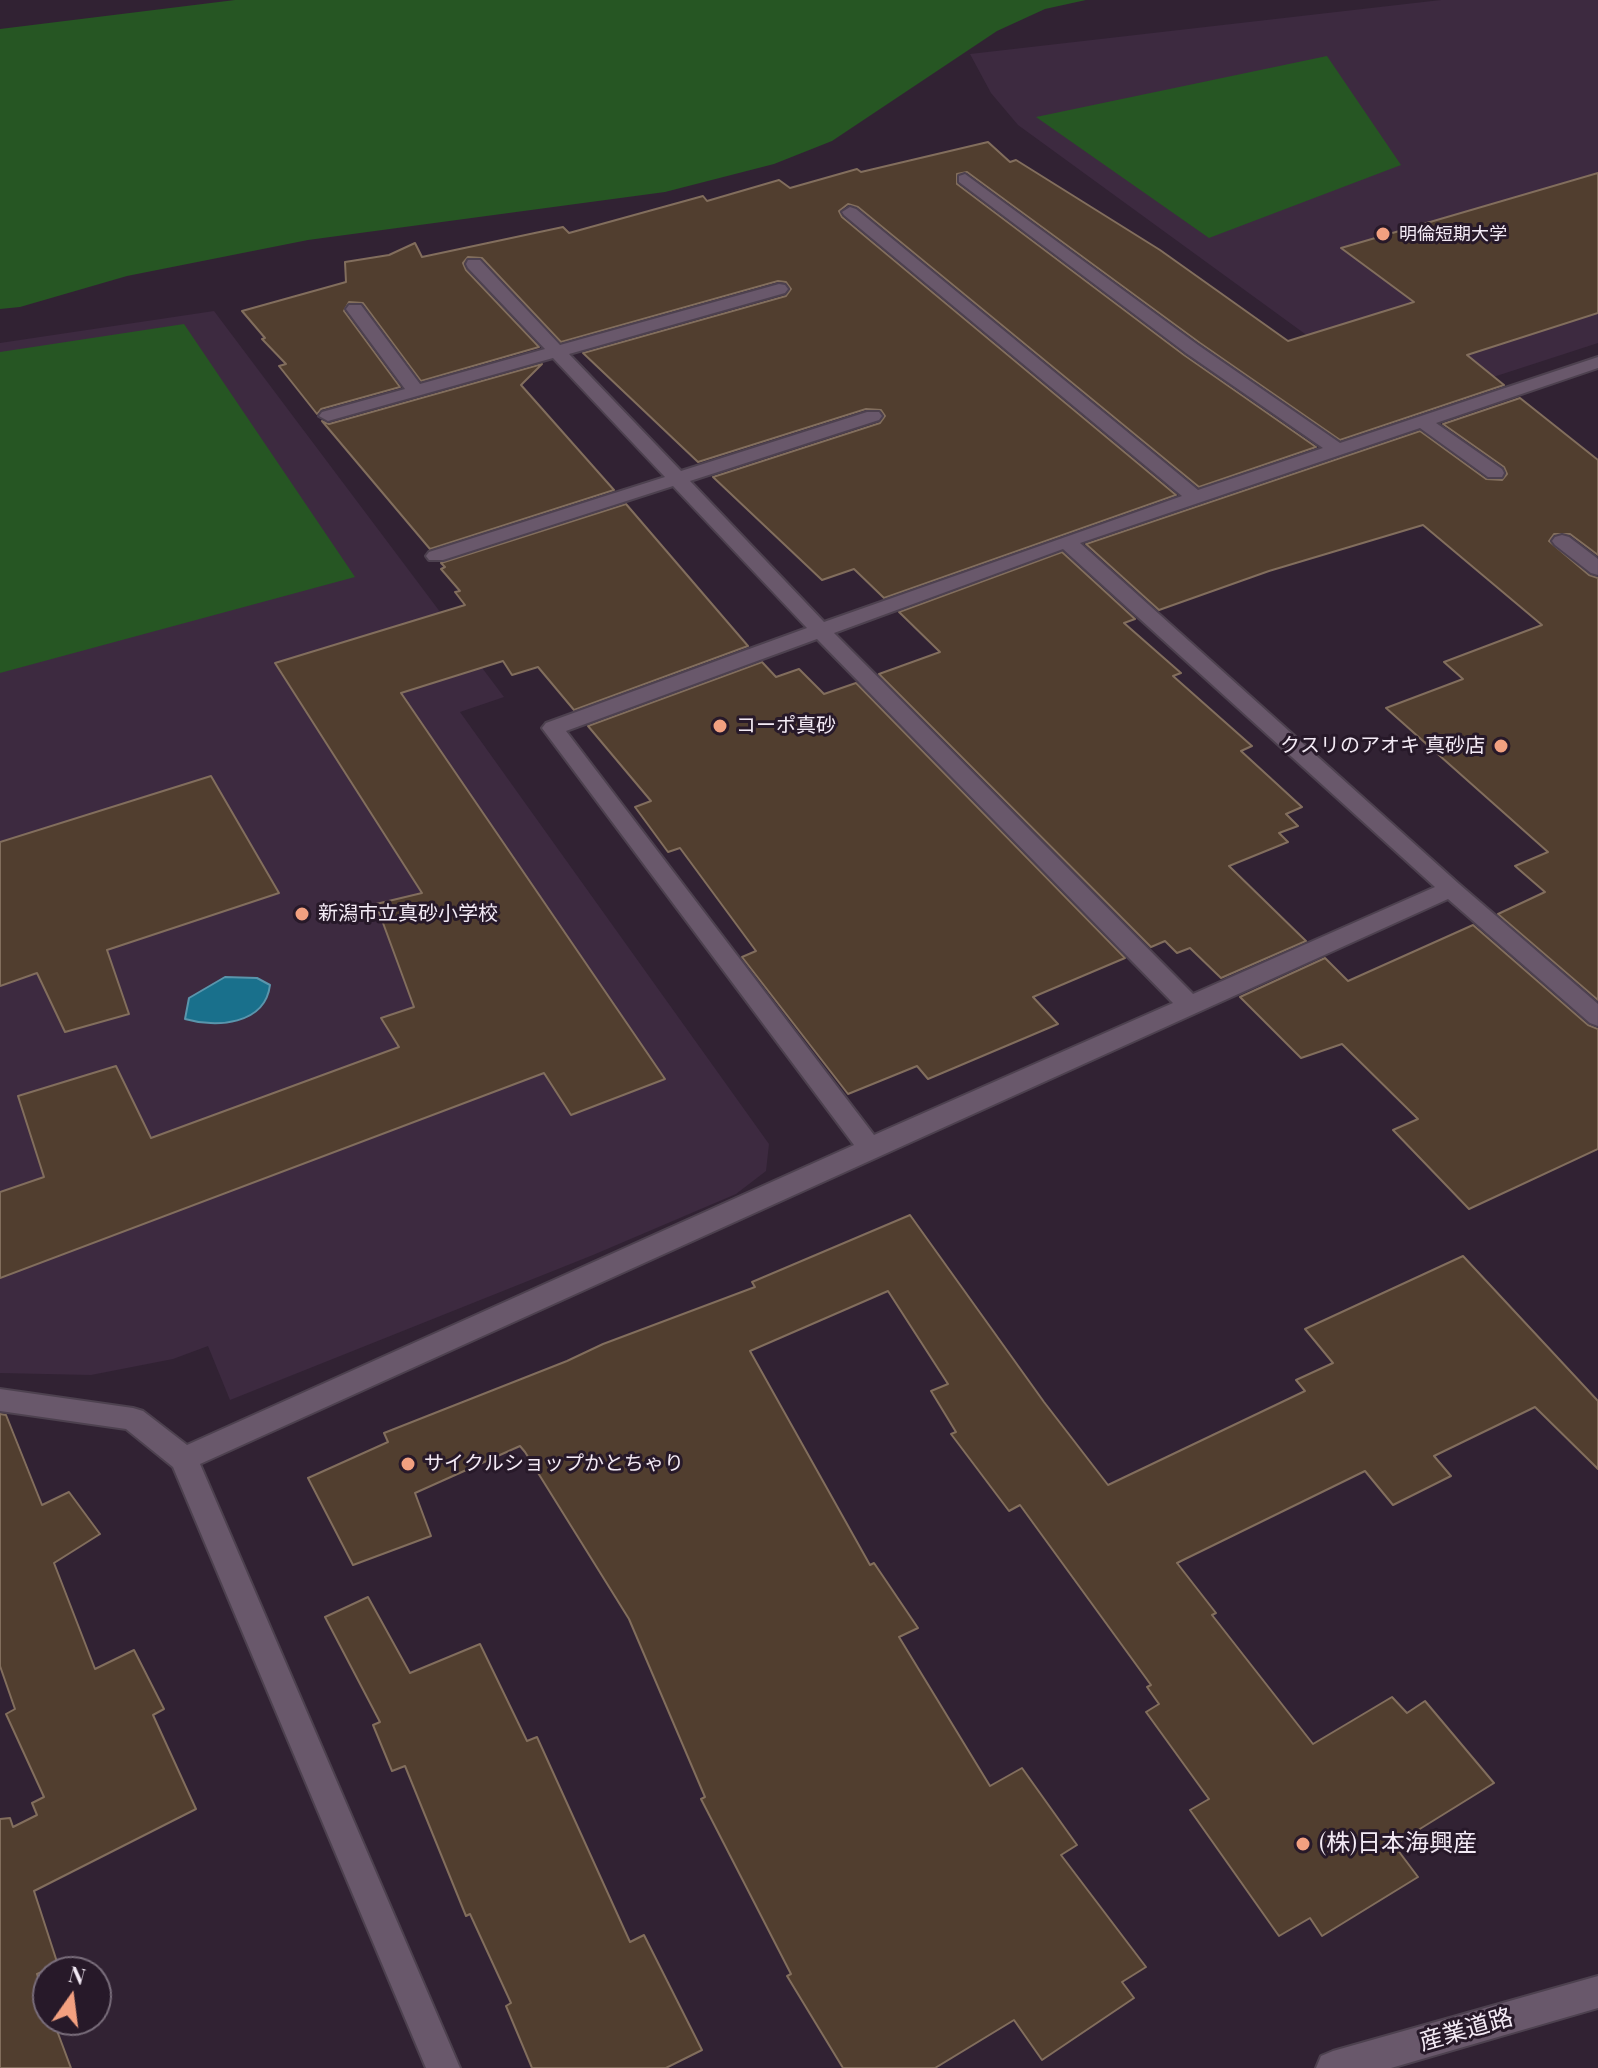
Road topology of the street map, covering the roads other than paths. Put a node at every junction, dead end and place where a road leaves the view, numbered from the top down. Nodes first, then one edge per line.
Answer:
1 (965, 179) dead end
2 (850, 212) dead end
3 (474, 264) dead end
4 (779, 289) dead end
5 (355, 309) dead end
6 (557, 352) junction
7 (1598, 362) edge
8 (416, 391) junction
9 (328, 416) dead end
10 (873, 416) dead end
11 (1422, 421) junction
12 (1338, 450) junction
13 (1495, 473) dead end
14 (676, 477) junction
15 (1196, 498) junction
16 (1066, 541) junction
17 (1562, 541) dead end
18 (436, 556) dead end
19 (1598, 569) edge
20 (821, 631) junction
21 (1451, 889) junction
22 (1190, 1006) junction
23 (1598, 1017) edge
24 (870, 1148) junction
25 (0, 1400) edge
26 (184, 1459) junction
27 (1598, 1992) edge
28 (443, 2068) edge
29 (1333, 2068) edge

1 - 12 street
2 - 15 street
3 - 6 street
4 - 6 street
5 - 8 street
6 - 8 street
6 - 14 street
7 - 11 street
8 - 9 street
10 - 14 street
11 - 12 street
11 - 13 street
12 - 15 street
14 - 18 street
14 - 20 street
15 - 16 street
16 - 20 street
16 - 21 street
17 - 19 street
20 - 22 street
20 - 24 street
21 - 22 street
21 - 23 street
22 - 24 street
24 - 26 street
25 - 26 street
26 - 28 street
27 - 29 street, 産業道路

